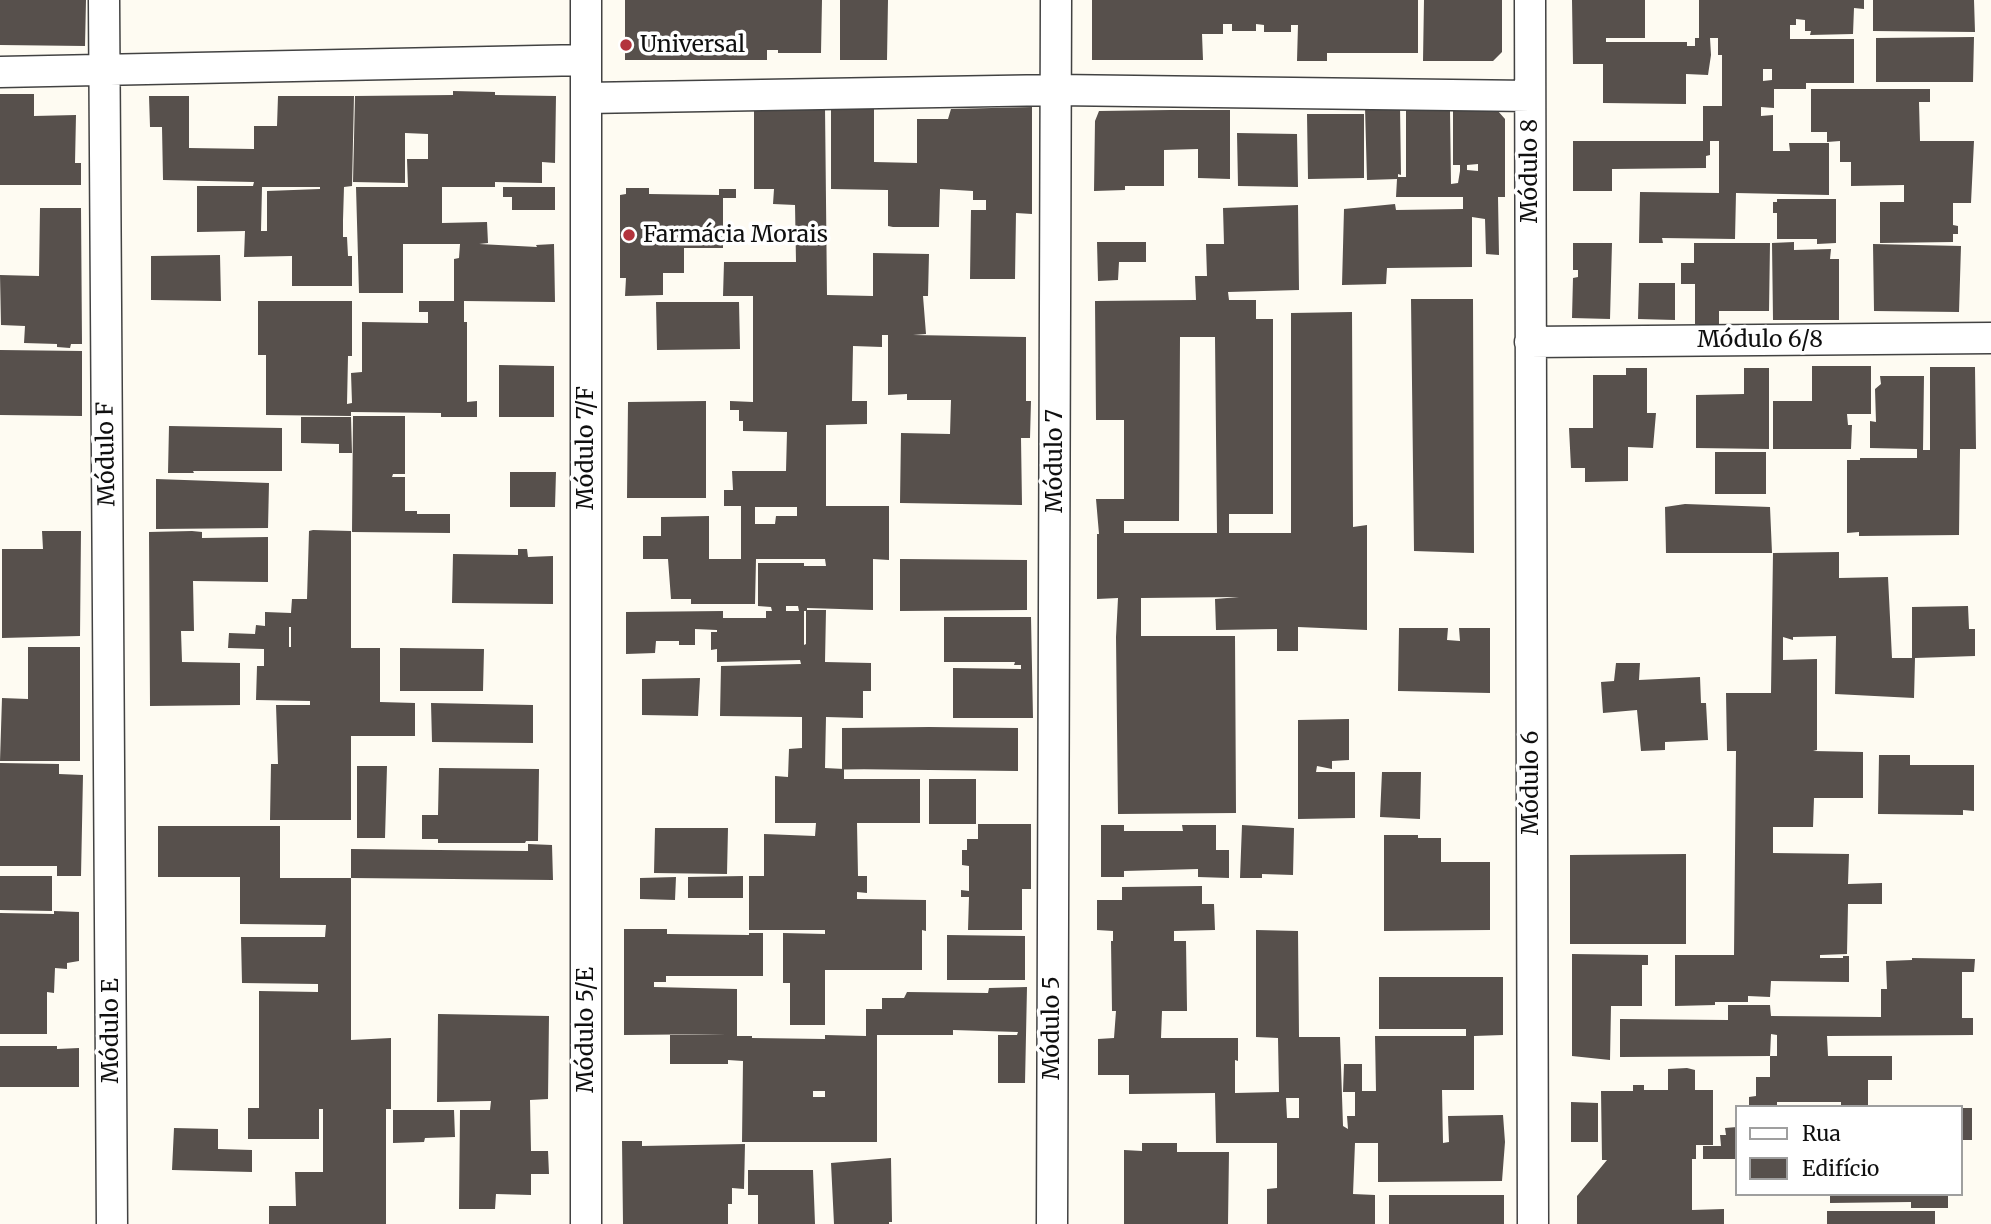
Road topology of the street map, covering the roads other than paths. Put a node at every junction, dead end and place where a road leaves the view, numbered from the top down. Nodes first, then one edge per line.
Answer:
1 (104, 0) edge
2 (586, 0) edge
3 (1056, 0) edge
4 (1530, 0) edge
5 (586, 60) junction
6 (103, 71) junction
7 (0, 72) edge
8 (1056, 90) junction
9 (1530, 96) junction
10 (586, 98) junction
11 (1991, 338) edge
12 (1530, 342) junction
13 (1053, 833) joint
14 (586, 836) joint
15 (111, 838) joint
16 (112, 1224) edge
17 (586, 1224) edge
18 (1052, 1224) edge
19 (1532, 1224) edge

1 - 6 street, Módulo F
2 - 5 street, Módulo 7/F
3 - 8 street, Módulo 7
4 - 9 street, Módulo 8
5 - 6 street
5 - 10 street, Módulo 7/F
6 - 7 street
6 - 15 street, Módulo F
8 - 9 street
8 - 10 street
8 - 13 street, Módulo 7
9 - 12 street, Módulo 8
10 - 14 street, Módulo 7/F
11 - 12 street, Módulo 6/8
12 - 19 street, Módulo 6
13 - 18 street, Módulo 5
14 - 17 street, Módulo 5/E
15 - 16 street, Módulo E

